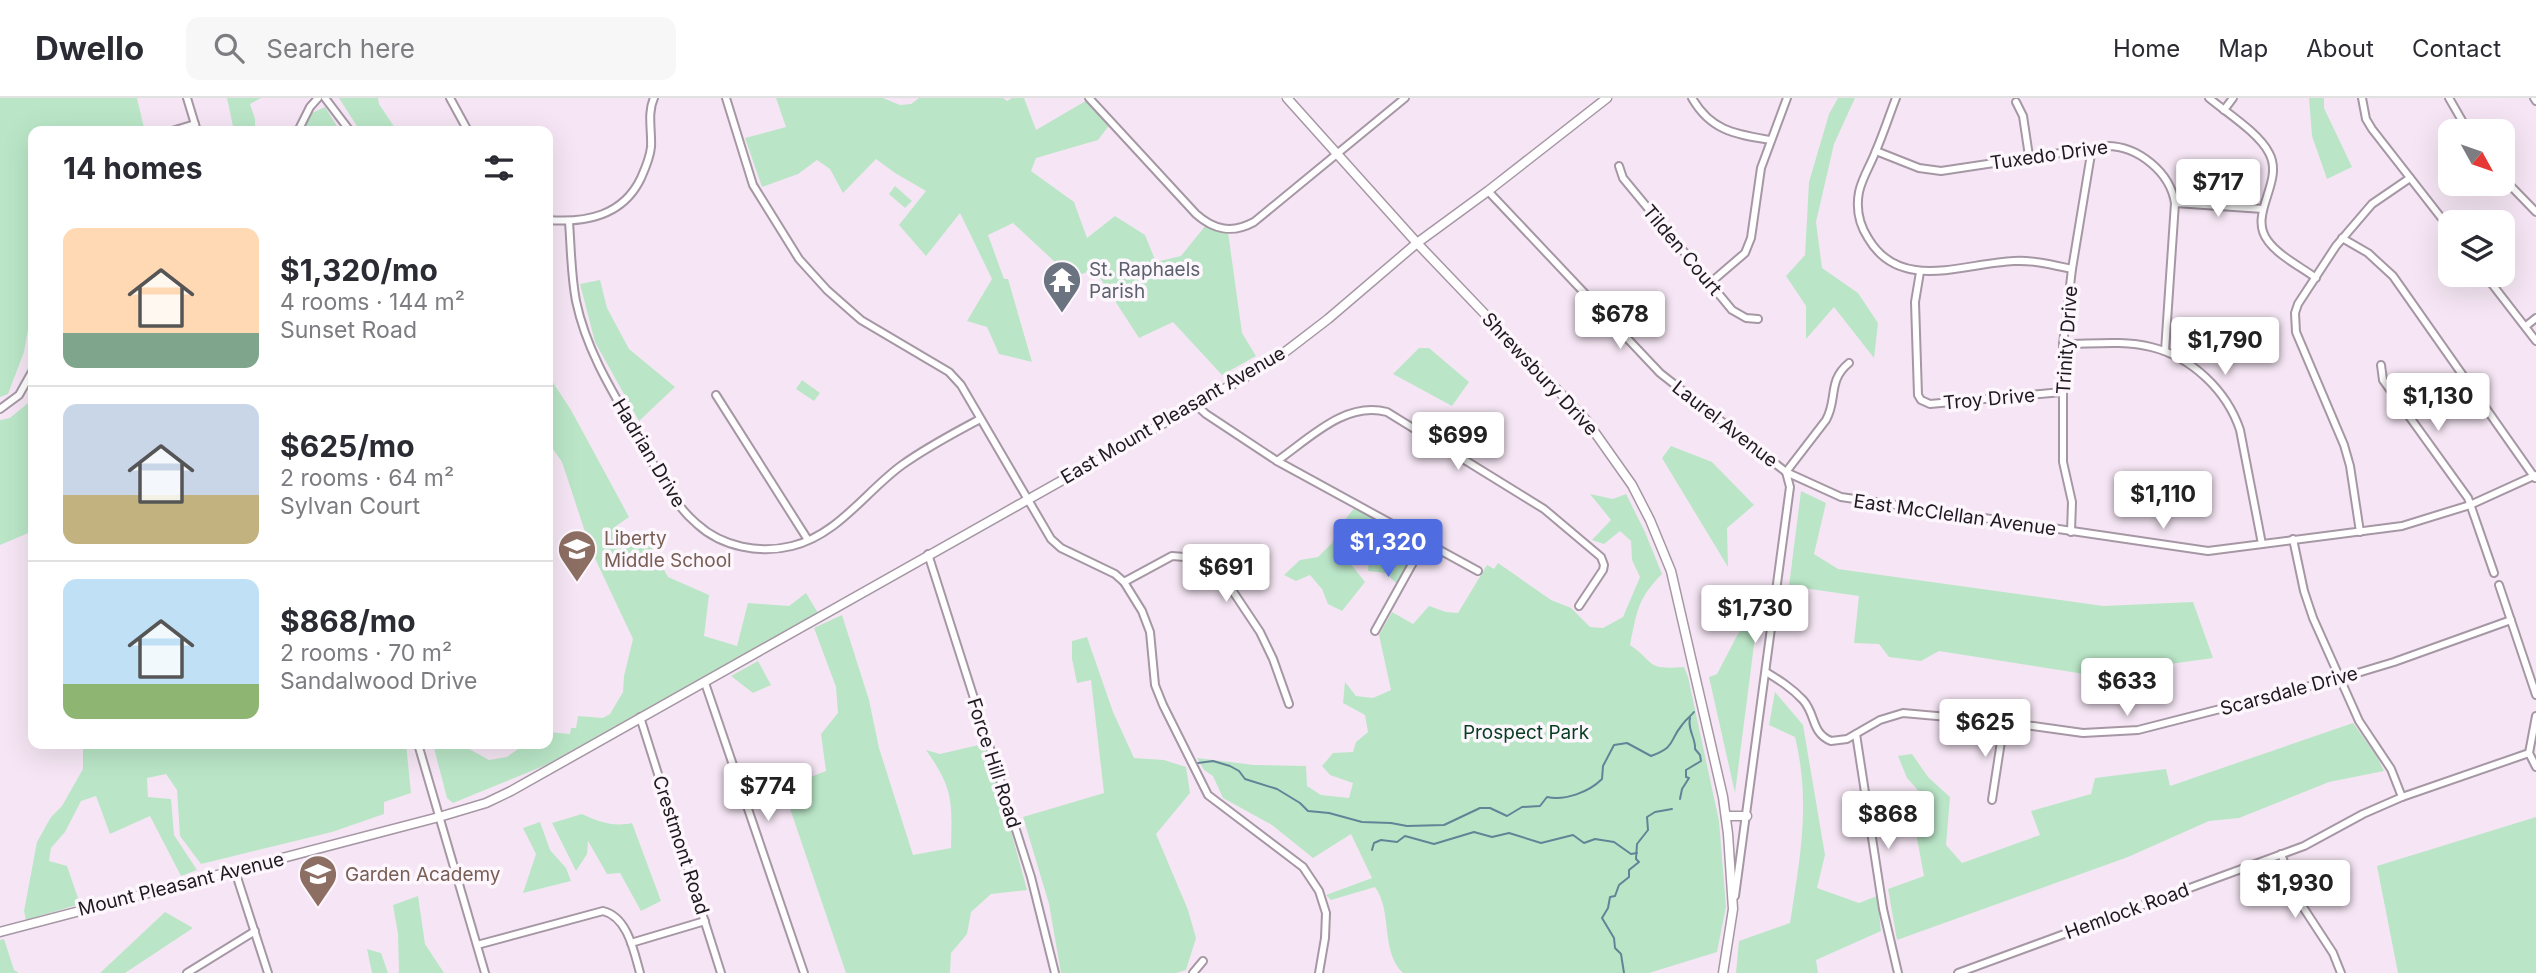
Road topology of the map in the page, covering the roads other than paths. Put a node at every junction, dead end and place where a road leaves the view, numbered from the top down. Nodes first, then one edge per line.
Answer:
1 (187, 98) edge
2 (318, 98) edge
3 (325, 98) edge
4 (450, 98) edge
5 (654, 98) edge
6 (726, 98) edge
7 (1089, 98) edge
8 (1287, 98) edge
9 (1405, 98) edge
10 (1607, 98) edge
11 (1692, 98) edge
12 (1787, 98) edge
13 (1896, 98) edge
14 (2209, 98) edge
15 (2233, 98) edge
16 (2362, 98) edge
17 (2449, 98) edge
18 (2016, 102) dead end
19 (2224, 110) junction
20 (2461, 119) edge
21 (195, 126) edge
22 (300, 126) edge
23 (346, 126) edge
24 (465, 126) edge
25 (1770, 140) junction
26 (2092, 148) junction
27 (1876, 151) junction
28 (1336, 153) junction
29 (2029, 156) junction
30 (1619, 166) dead end
31 (2410, 178) junction
32 (2515, 190) edge
33 (1488, 191) junction
34 (2175, 202) junction
35 (2263, 209) junction
36 (2536, 212) edge
37 (2438, 214) edge
38 (553, 220) edge
39 (569, 222) junction
40 (2342, 238) junction
41 (1417, 243) junction
42 (2072, 269) junction
43 (1920, 272) junction
44 (2316, 278) junction
45 (1710, 283) junction
46 (2495, 287) edge
47 (2536, 318) edge
48 (1758, 319) dead end
49 (2526, 326) junction
50 (2536, 341) edge
51 (2063, 344) junction
52 (2165, 351) junction
53 (1849, 363) dead end
54 (2381, 365) dead end
55 (28, 379) edge
56 (2062, 393) junction
57 (716, 395) dead end
58 (1195, 404) junction
59 (0, 409) edge
60 (981, 419) junction
61 (1277, 461) junction
62 (1786, 472) junction
63 (2535, 477) edge
64 (1026, 499) junction
65 (2470, 505) junction
66 (2071, 532) junction
67 (2360, 532) junction
68 (2293, 538) junction
69 (808, 540) junction
70 (1425, 541) junction
71 (2262, 544) junction
72 (928, 554) junction
73 (1478, 571) dead end
74 (2494, 573) dead end
75 (1124, 582) junction
76 (2499, 585) dead end
77 (1579, 606) dead end
78 (2511, 620) junction
79 (1376, 631) dead end
80 (1766, 672) junction
81 (2342, 678) junction
82 (705, 682) junction
83 (2536, 695) edge
84 (1289, 704) dead end
85 (2536, 716) edge
86 (640, 717) junction
87 (2004, 722) junction
88 (1856, 734) junction
89 (419, 749) edge
90 (2529, 753) junction
91 (2536, 767) edge
92 (2402, 797) junction
93 (1992, 800) dead end
94 (1726, 816) junction
95 (1747, 816) junction
96 (439, 817) junction
97 (2281, 854) junction
98 (236, 871) junction
99 (1733, 909) junction
100 (705, 921) junction
101 (255, 930) junction
102 (0, 932) edge
103 (631, 943) junction
104 (477, 945) junction
105 (1203, 961) dead end
106 (187, 973) edge
107 (268, 973) edge
108 (485, 973) edge
109 (640, 973) edge
110 (721, 973) edge
111 (804, 973) edge
112 (1055, 973) edge
113 (1193, 973) edge
114 (1319, 973) edge
115 (1724, 973) edge
116 (1898, 973) edge
117 (1958, 973) edge
118 (2341, 973) edge

1 - 21 street
2 - 22 street
3 - 23 street
4 - 24 street
5 - 39 street
6 - 60 street
7 - 28 street
8 - 28 main road, Shrewsbury Drive
9 - 28 street
10 - 33 main road, East Mount Pleasant Avenue
11 - 25 street
12 - 25 street
13 - 27 street
14 - 19 street
15 - 19 street
16 - 31 street
17 - 20 street
18 - 29 street
19 - 35 street
25 - 45 street
26 - 29 street, Tuxedo Drive
26 - 34 street, Tuxedo Drive
26 - 42 street, Trinity Drive
27 - 29 street, Tuxedo Drive
27 - 43 street
28 - 41 main road, Shrewsbury Drive
30 - 45 street, Tilden Court
31 - 37 street
31 - 40 street
32 - 36 street
33 - 41 main road, East Mount Pleasant Avenue
33 - 62 street, Laurel Avenue
34 - 35 street
34 - 52 street
35 - 44 street
38 - 39 street
39 - 69 street, Hadrian Drive
40 - 44 street
40 - 63 street
41 - 58 main road, East Mount Pleasant Avenue
41 - 94 main road, Shrewsbury Drive
42 - 43 street
42 - 51 street, Trinity Drive
43 - 56 street, Troy Drive
44 - 67 street
45 - 48 street, Tilden Court
46 - 49 street
47 - 49 street
49 - 50 street
51 - 52 street
51 - 56 street, Trinity Drive
52 - 71 street
53 - 62 street
54 - 65 street
55 - 59 street
56 - 66 street, Trinity Drive
57 - 69 street
58 - 61 street
58 - 64 main road, East Mount Pleasant Avenue
60 - 64 street
60 - 69 street, Hadrian Drive
61 - 70 street
61 - 77 street
62 - 66 street, East McClellan Avenue
62 - 80 street, Laurel Avenue
63 - 65 street, East McClellan Avenue
64 - 72 main road, East Mount Pleasant Avenue
64 - 75 street
65 - 67 street, East McClellan Avenue
65 - 74 street
66 - 71 street, East McClellan Avenue
67 - 68 street, East McClellan Avenue
68 - 71 street, East McClellan Avenue
68 - 81 street
70 - 73 street
70 - 79 street
72 - 82 main road, East Mount Pleasant Avenue
72 - 112 street, Force Hill Road
75 - 84 street
75 - 114 street
76 - 78 street
78 - 81 street, Scarsdale Drive
78 - 83 street
80 - 88 street, Scarsdale Drive
80 - 95 street, Laurel Avenue
81 - 87 street, Scarsdale Drive
81 - 92 street
82 - 86 main road, Mount Pleasant Avenue
82 - 111 street
85 - 90 street
86 - 96 main road, Mount Pleasant Avenue
86 - 100 street, Crestmont Road
87 - 88 street, Scarsdale Drive
87 - 93 street
88 - 116 street
89 - 96 street
90 - 91 street
90 - 92 street, Hemlock Road
92 - 97 street, Hemlock Road
94 - 95 main road
94 - 99 main road, Shrewsbury Drive
95 - 99 street, Laurel Avenue
96 - 98 main road, Mount Pleasant Avenue
96 - 104 street
97 - 117 street, Hemlock Road
97 - 118 street
98 - 101 street
98 - 102 main road, Mount Pleasant Avenue
99 - 115 main road, Laurel Avenue
100 - 103 street
100 - 110 street, Crestmont Road
101 - 106 street
101 - 107 street
103 - 104 street
103 - 109 street
104 - 108 street
105 - 113 street

